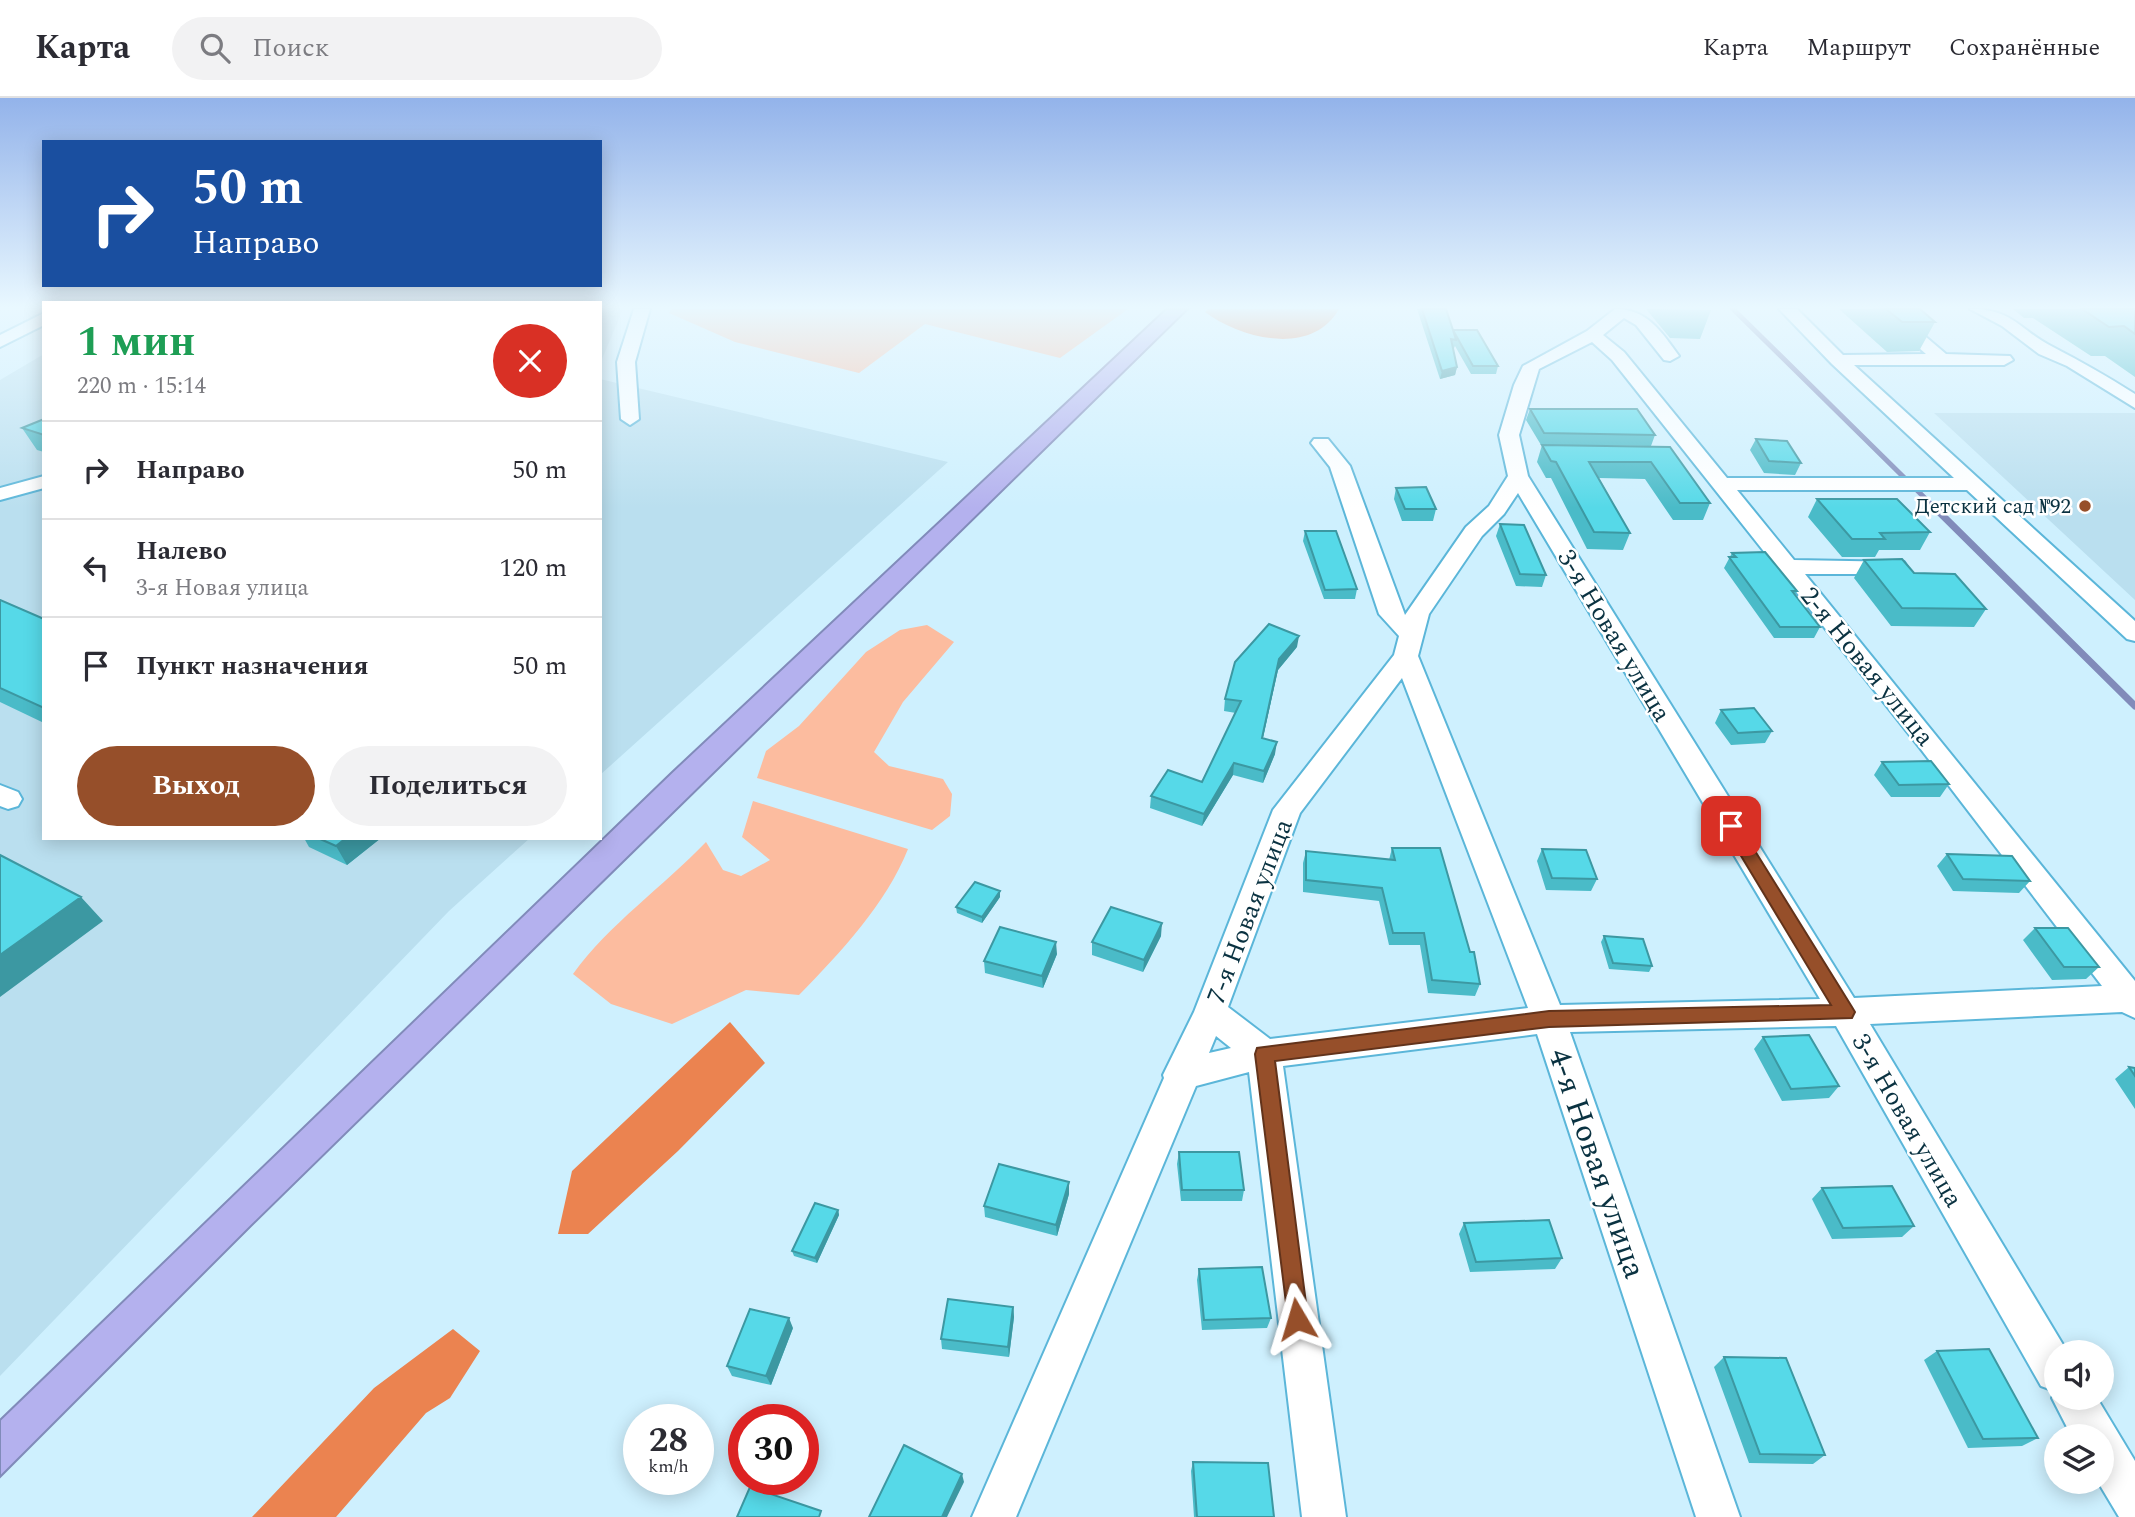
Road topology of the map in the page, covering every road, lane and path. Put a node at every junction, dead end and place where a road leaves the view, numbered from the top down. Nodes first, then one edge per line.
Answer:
1 (627, 375) edge
2 (1527, 375) edge
3 (1633, 375) edge
4 (1854, 375) edge
5 (2093, 375) edge
6 (2135, 402) edge
7 (630, 419) dead end
8 (1321, 443) dead end
9 (1671, 454) edge
10 (1697, 455) junction
11 (1524, 461) junction
12 (42, 483) edge
13 (1721, 484) junction
14 (1972, 484) junction
15 (0, 494) edge
16 (1788, 567) junction
17 (1906, 575) edge
18 (2132, 629) edge
19 (1409, 646) junction
20 (2133, 1000) edge
21 (1210, 1012) junction
22 (1845, 1012) junction
23 (1549, 1019) junction
24 (1264, 1054) junction
25 (1180, 1075) junction
26 (2044, 1351) edge
27 (2114, 1467) edge
28 (2135, 1502) edge
29 (994, 1517) edge
30 (1324, 1517) edge
31 (1718, 1517) edge

1 - 7 street
2 - 11 street
3 - 10 street, 2-я Новая улица
4 - 14 street
5 - 6 street
8 - 19 street, 4-я Новая улица
9 - 10 street
10 - 13 street, 2-я Новая улица
11 - 19 street, 7-я Новая улица
11 - 22 street, 3-я Новая улица
12 - 15 street
13 - 14 street
13 - 16 street, 2-я Новая улица
14 - 18 street
16 - 17 street
16 - 20 street, 2-я Новая улица
19 - 21 street, 7-я Новая улица
19 - 23 street, 4-я Новая улица
20 - 22 street
21 - 24 street
21 - 25 street, 7-я Новая улица
22 - 23 street
22 - 26 street, 3-я Новая улица
23 - 24 street
23 - 31 street, 4-я Новая улица
24 - 25 street
24 - 30 street
25 - 29 street, 7-я Новая улица
27 - 28 street

